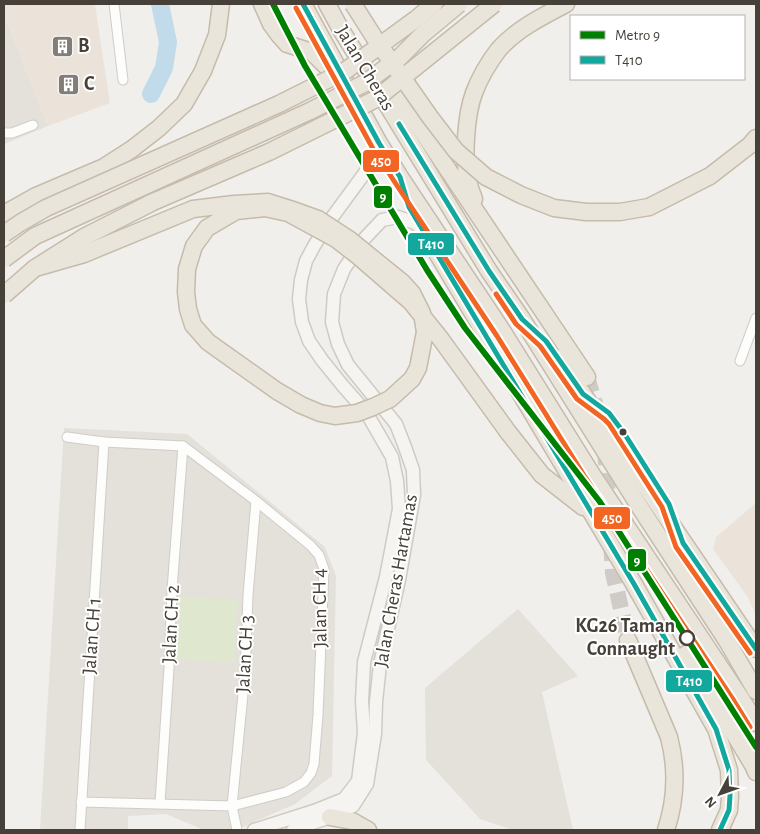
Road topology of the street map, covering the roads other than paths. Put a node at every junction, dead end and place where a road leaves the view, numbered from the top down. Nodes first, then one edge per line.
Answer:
1 (114, 4) edge
2 (221, 4) edge
3 (262, 4) edge
4 (302, 4) edge
5 (327, 4) edge
6 (353, 4) edge
7 (434, 4) edge
8 (459, 4) edge
9 (494, 4) edge
10 (566, 4) edge
11 (340, 28) junction
12 (123, 80) dead end
13 (351, 90) junction
14 (33, 125) dead end
15 (4, 133) edge
16 (756, 138) edge
17 (379, 143) junction
18 (400, 177) junction
19 (4, 214) edge
20 (479, 215) junction
21 (424, 230) junction
22 (4, 234) edge
23 (4, 260) edge
24 (35, 268) junction
25 (4, 295) edge
26 (756, 318) edge
27 (522, 319) junction
28 (740, 361) dead end
29 (587, 377) tunnel mouth
30 (67, 437) dead end
31 (104, 442) junction
32 (183, 446) junction
33 (256, 502) junction
34 (592, 515) junction
35 (634, 584) junction
36 (394, 601) junction
37 (370, 638) junction
38 (628, 640) tunnel mouth
39 (756, 649) edge
40 (756, 691) edge
41 (756, 723) edge
42 (756, 772) edge
43 (81, 802) junction
44 (160, 804) junction
45 (232, 806) junction
46 (330, 817) junction
47 (80, 830) edge
48 (237, 830) edge
49 (254, 830) edge
50 (293, 830) edge
51 (368, 830) edge
52 (666, 830) edge
53 (720, 830) edge

1 - 12 street
2 - 19 highway
3 - 13 highway
4 - 13 highway, Jalan Cheras
5 - 11 highway, Jalan Cheras
6 - 16 highway, bridge
7 - 22 highway, bridge
8 - 23 highway, bridge
9 - 24 highway, bridge
10 - 20 highway
11 - 20 highway
11 - 27 highway, Jalan Cheras
13 - 17 highway, Jalan Cheras
14 - 15 street
17 - 18 highway, Jalan Cheras
17 - 37 street, Jalan Cheras Hartamas
18 - 21 highway
18 - 41 highway, Jalan Cheras
20 - 29 highway
21 - 34 highway
21 - 36 street, Jalan Cheras Hartamas
24 - 25 highway, bridge
24 - 34 highway, bridge
26 - 28 street
27 - 39 highway
27 - 40 highway, Jalan Cheras
30 - 31 street
31 - 32 street
31 - 43 street, Jalan CH 1
32 - 33 street, Jalan CH 4
32 - 44 street, Jalan CH 2
33 - 45 street, Jalan CH 3
33 - 45 street, Jalan CH 4
34 - 35 highway
35 - 42 highway
35 - 53 highway
36 - 37 street
36 - 46 street, Jalan Cheras Hartamas
37 - 49 street, Jalan Cheras Hartamas
38 - 52 highway
43 - 44 street, Jalan CH 4
43 - 47 street, Jalan CH 1
44 - 45 street, Jalan CH 4
45 - 48 street, Jalan CH 3
46 - 50 street, Jalan Cheras Hartamas
46 - 51 highway

